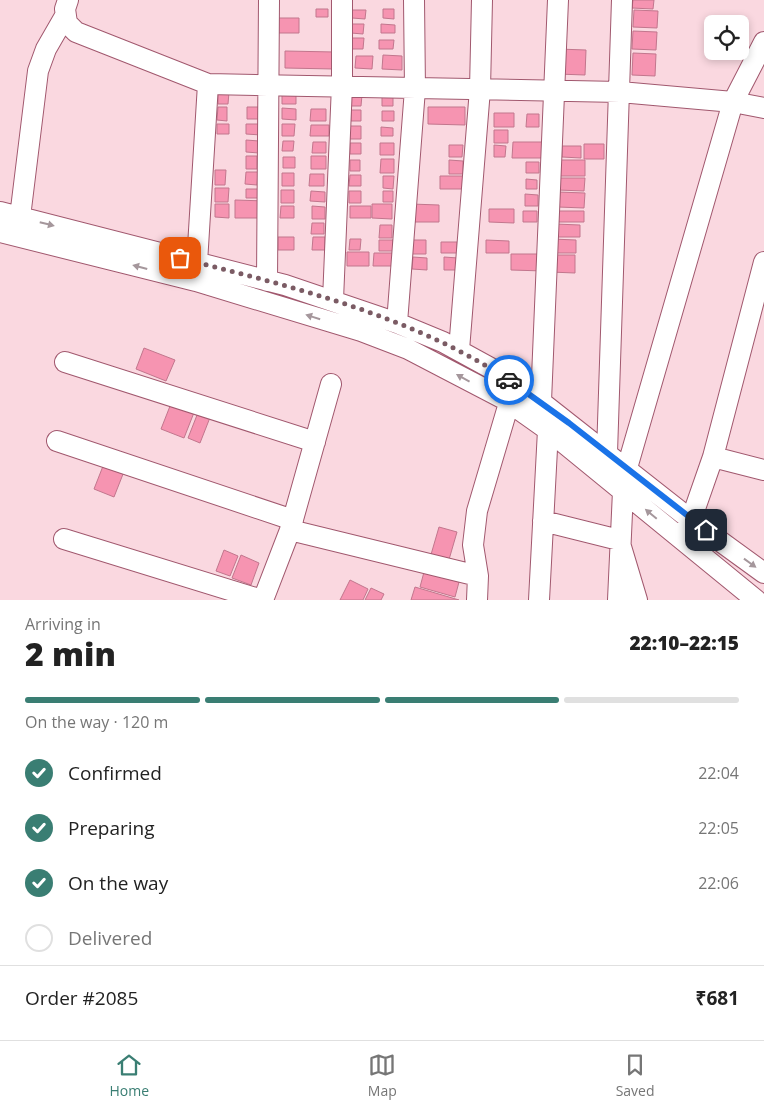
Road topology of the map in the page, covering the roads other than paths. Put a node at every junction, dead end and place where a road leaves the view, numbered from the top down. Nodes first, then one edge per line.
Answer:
1 (269, 0) edge
2 (342, 0) edge
3 (414, 0) edge
4 (482, 0) edge
5 (558, 0) edge
6 (622, 0) edge
7 (67, 8) edge
8 (764, 42) edge
9 (208, 84) junction
10 (270, 85) junction
11 (342, 85) junction
12 (415, 89) junction
13 (480, 89) junction
14 (552, 92) junction
15 (620, 92) junction
16 (734, 102) junction
17 (764, 108) edge
18 (0, 212) edge
19 (20, 217) junction
20 (0, 232) edge
21 (764, 262) edge
22 (197, 263) junction
23 (267, 281) junction
24 (333, 300) junction
25 (398, 323) junction
26 (459, 350) junction
27 (65, 362) dead end
28 (331, 384) dead end
29 (540, 401) junction
30 (509, 403) junction
31 (548, 430) junction
32 (57, 441) dead end
33 (315, 442) junction
34 (607, 454) junction
35 (713, 457) junction
36 (626, 468) junction
37 (764, 470) edge
38 (623, 491) junction
39 (691, 520) junction
40 (543, 521) junction
41 (291, 525) junction
42 (64, 539) dead end
43 (619, 540) junction
44 (680, 540) junction
45 (723, 573) junction
46 (764, 573) edge
47 (478, 576) junction
48 (262, 600) edge
49 (477, 600) edge
50 (539, 600) edge
51 (618, 600) edge
52 (637, 600) edge
53 (730, 600) edge
54 (756, 600) edge

1 - 10 street
2 - 11 street
3 - 12 street
4 - 13 street
5 - 14 street
6 - 15 street
7 - 9 street
7 - 19 street
8 - 16 street
9 - 10 street
9 - 22 street
10 - 11 street
10 - 23 street
11 - 12 street
11 - 24 street
12 - 13 street
12 - 25 street
13 - 14 street
13 - 26 street
14 - 15 street
14 - 29 street
15 - 16 street
15 - 34 street
16 - 17 street
16 - 36 street
18 - 19 street
19 -> 22 street
30 -> 20 street
21 - 35 street
22 - 23 street
23 - 24 street
24 - 25 street
25 - 26 street
26 - 29 street
27 - 33 street
28 - 33 street
29 - 34 street
30 - 31 street
30 - 47 street
31 - 38 street
31 - 40 street
32 - 41 street
33 - 41 street
34 - 36 street
35 - 37 street
35 - 39 street
36 - 39 street
38 - 43 street
44 -> 38 street
39 - 44 street
39 -> 46 street
40 - 43 street
40 - 50 street
41 - 47 street
41 - 48 street
42 - 48 street
43 - 51 street
43 - 52 street
44 - 45 street
45 - 53 street
45 - 54 street
47 - 49 street

